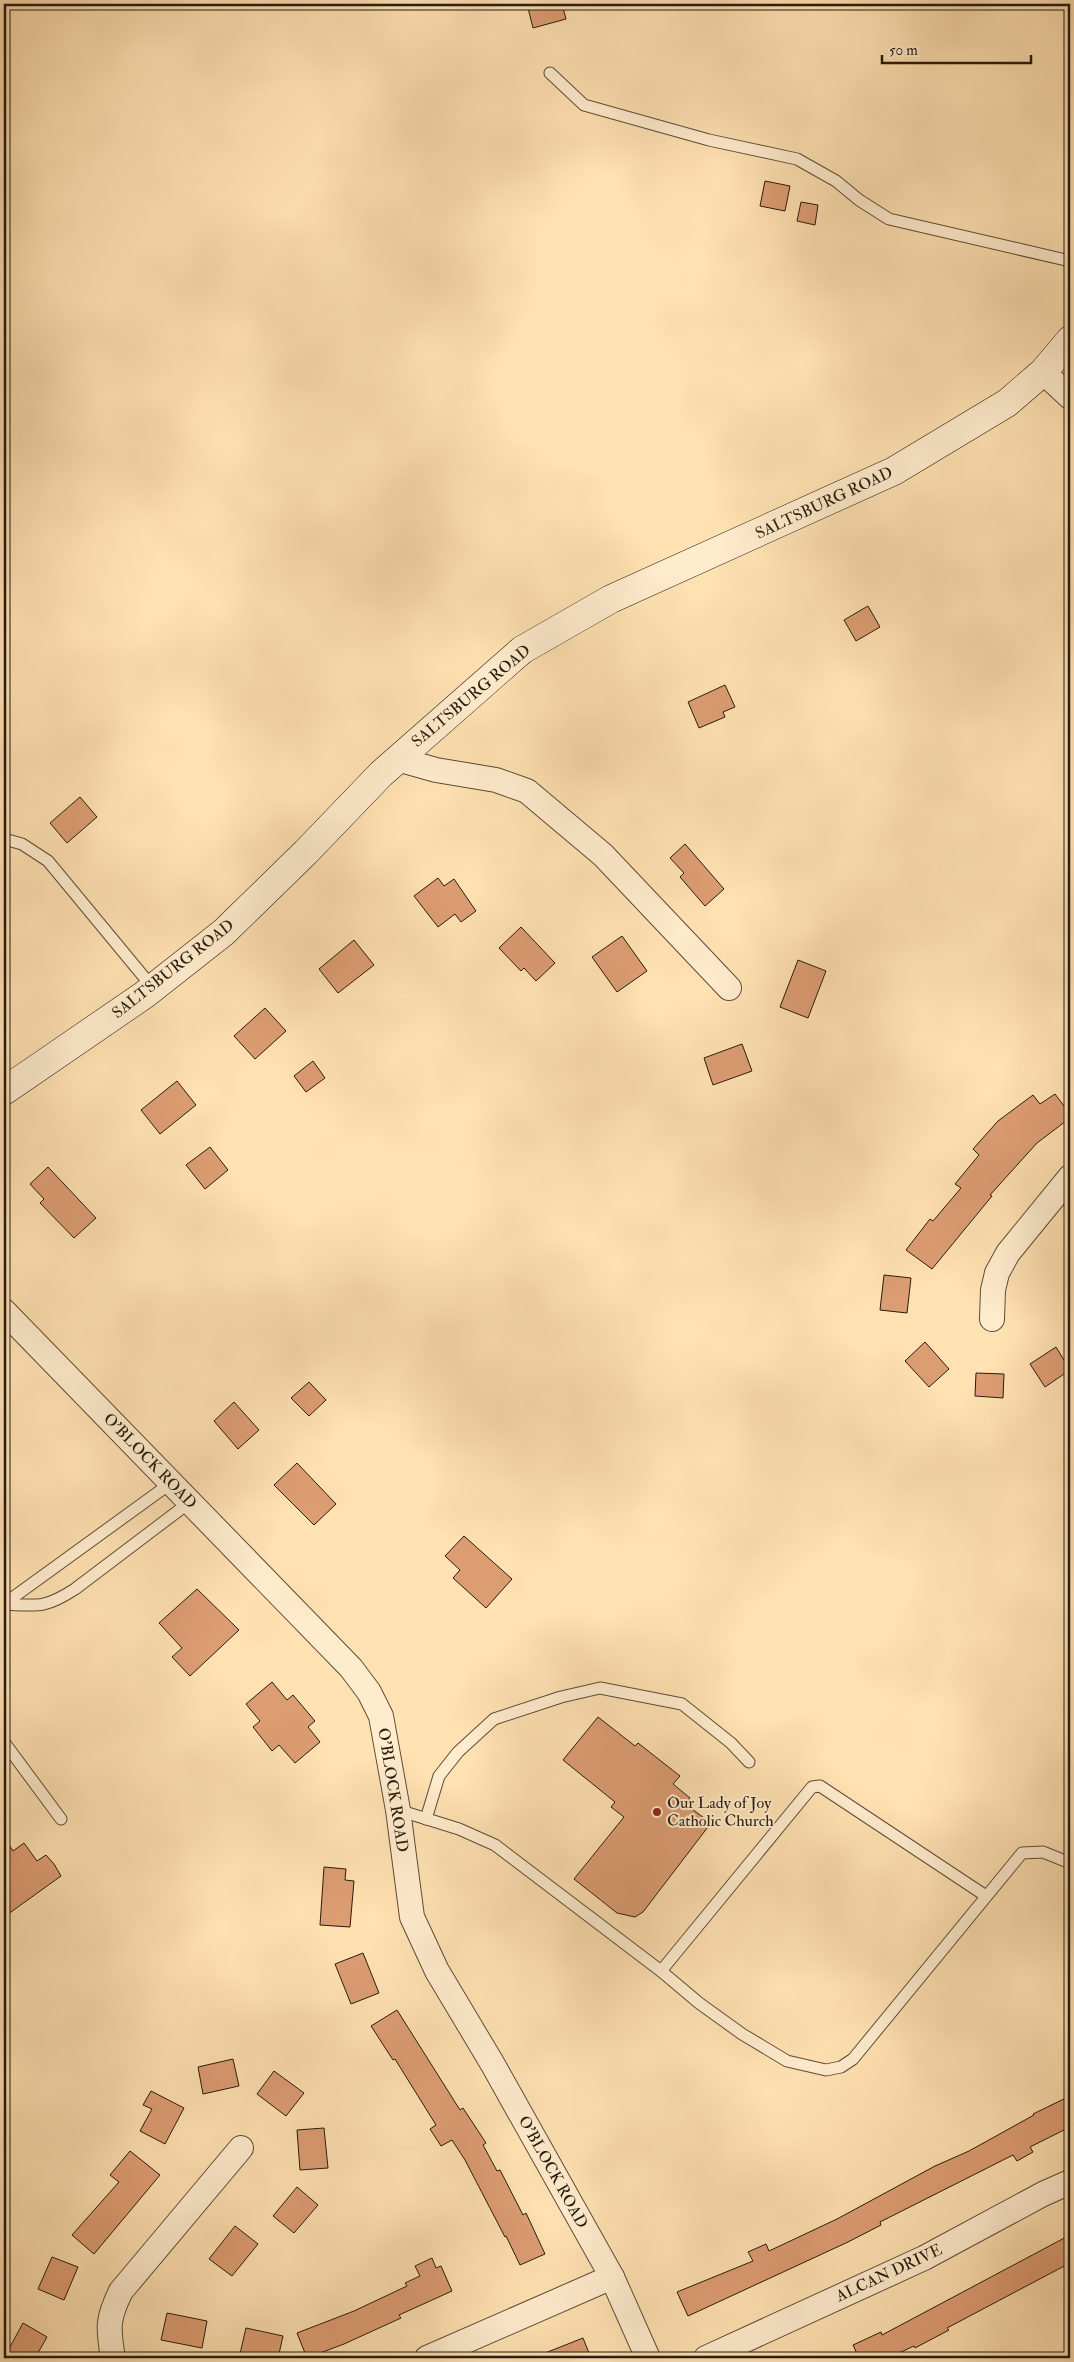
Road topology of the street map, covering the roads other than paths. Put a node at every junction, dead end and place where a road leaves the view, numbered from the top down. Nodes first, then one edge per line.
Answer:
1 (550, 73) dead end
2 (1070, 261) edge
3 (1070, 340) edge
4 (1043, 372) junction
5 (1070, 397) edge
6 (397, 759) junction
7 (4, 839) edge
8 (153, 988) junction
9 (729, 988) dead end
10 (6, 1086) edge
11 (1070, 1177) edge
12 (4, 1311) edge
13 (992, 1318) dead end
14 (171, 1483) junction
15 (190, 1502) junction
16 (4, 1604) edge
17 (4, 1742) edge
18 (749, 1762) dead end
19 (398, 1810) junction
20 (426, 1818) junction
21 (61, 1819) dead end
22 (1070, 1863) edge
23 (986, 1896) junction
24 (661, 1971) junction
25 (241, 2148) dead end
26 (1070, 2182) edge
27 (612, 2277) junction
28 (113, 2358) edge
29 (427, 2358) edge
30 (648, 2358) edge
31 (706, 2358) edge

1 - 2 lane
3 - 4 main road, SALTSBURG ROAD
4 - 5 street
4 - 6 main road, SALTSBURG ROAD
6 - 8 main road, SALTSBURG ROAD
6 - 9 street
7 - 8 lane
8 - 10 main road, SALTSBURG ROAD
11 - 13 street
12 - 14 street, O'BLOCK ROAD
14 - 15 street, O'BLOCK ROAD
14 - 16 lane
15 - 16 lane
15 - 19 street, O'BLOCK ROAD
17 - 21 lane
18 - 20 lane
19 - 20 lane
19 - 27 street, O'BLOCK ROAD
20 - 24 lane
22 - 23 lane
23 - 24 lane
23 - 24 lane
25 - 28 street
26 - 31 street, ALCAN DRIVE
27 - 29 street
27 - 30 street, O'BLOCK ROAD

